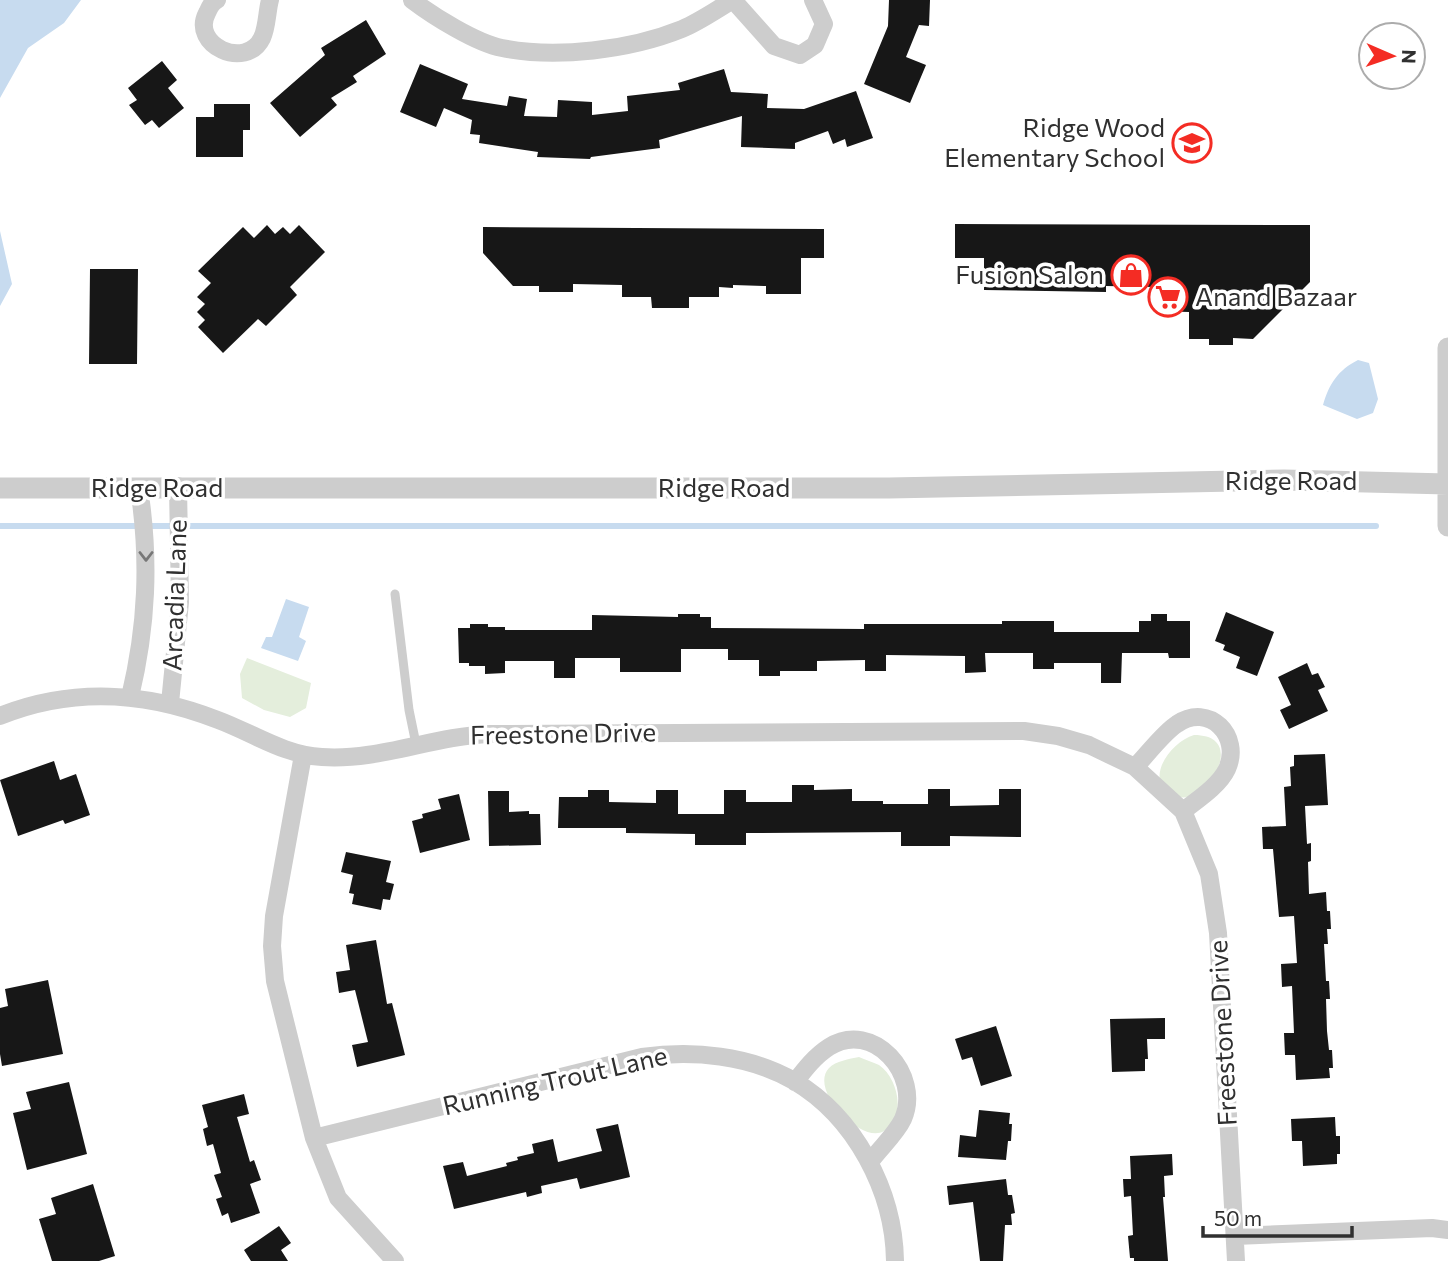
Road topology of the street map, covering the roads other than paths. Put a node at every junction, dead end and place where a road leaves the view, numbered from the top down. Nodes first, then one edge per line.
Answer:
1 (217, 0) edge
2 (270, 0) edge
3 (412, 0) edge
4 (813, 0) edge
5 (1448, 348) edge
6 (1447, 484) edge
7 (178, 486) junction
8 (0, 488) edge
9 (139, 488) junction
10 (1448, 526) edge
11 (395, 594) dead end
12 (130, 697) junction
13 (170, 703) junction
14 (0, 716) edge
15 (416, 744) junction
16 (303, 755) junction
17 (1135, 767) junction
18 (1184, 811) junction
19 (795, 1082) junction
20 (314, 1138) junction
21 (870, 1161) junction
22 (1448, 1230) edge
23 (1235, 1236) junction
24 (395, 1261) edge
25 (895, 1261) edge
26 (1236, 1261) edge

1 - 2 street
3 - 4 street
5 - 6 street
6 - 7 street, Ridge Road
6 - 10 street
7 - 9 street, Ridge Road
7 - 13 street, Arcadia Lane
8 - 9 street, Ridge Road
9 -> 12 street, Arcadia Lane
11 - 15 lane
12 - 13 street, Freestone Drive
12 - 14 street, Freestone Drive
13 - 16 street, Freestone Drive
15 - 16 street, Freestone Drive
15 - 17 street, Freestone Drive
16 - 20 street
17 - 18 street, Freestone Drive
17 - 18 street
18 - 23 street, Freestone Drive
19 - 20 street, Running Trout Lane
19 - 21 street, Running Trout Lane
19 - 21 street
20 - 24 street
21 - 25 street, Running Trout Lane
22 - 23 street
23 - 26 street, Freestone Drive

